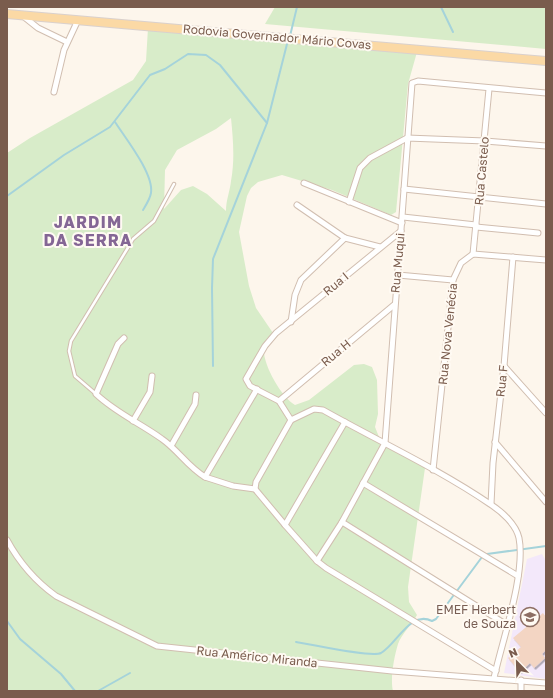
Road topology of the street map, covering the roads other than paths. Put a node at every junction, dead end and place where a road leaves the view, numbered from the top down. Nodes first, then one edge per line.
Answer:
1 (7, 14) edge
2 (22, 15) junction
3 (78, 20) junction
4 (67, 42) junction
5 (546, 61) edge
6 (489, 89) junction
7 (54, 92) dead end
8 (546, 93) edge
9 (407, 138) junction
10 (485, 141) junction
11 (546, 146) edge
12 (304, 182) dead end
13 (174, 184) dead end
14 (404, 189) junction
15 (480, 196) junction
16 (349, 202) junction
17 (546, 204) edge
18 (298, 205) dead end
19 (402, 220) junction
20 (476, 226) junction
21 (401, 231) junction
22 (538, 233) dead end
23 (345, 238) junction
24 (380, 247) junction
25 (474, 254) junction
26 (513, 257) junction
27 (546, 260) edge
28 (398, 274) junction
29 (453, 280) junction
30 (394, 305) junction
31 (291, 322) junction
32 (124, 338) dead end
33 (504, 366) junction
34 (152, 376) dead end
35 (258, 389) junction
36 (96, 394) junction
37 (196, 395) dead end
38 (279, 401) junction
39 (546, 413) edge
40 (291, 420) junction
41 (133, 421) junction
42 (345, 422) junction
43 (495, 442) junction
44 (385, 443) junction
45 (171, 446) junction
46 (433, 470) junction
47 (206, 477) junction
48 (363, 483) junction
49 (255, 490) junction
50 (546, 502) edge
51 (491, 504) junction
52 (342, 522) junction
53 (285, 525) junction
54 (7, 540) edge
55 (317, 561) junction
56 (518, 576) junction
57 (507, 625) junction
58 (496, 671) junction
59 (494, 678) junction
60 (520, 680) junction
61 (546, 683) edge
62 (521, 691) edge

1 - 2 main road, Rodovia Governador Mário Covas
2 - 3 main road, Rodovia Governador Mário Covas
2 - 4 street
3 - 4 street
3 - 5 main road, Rodovia Governador Mário Covas
4 - 7 street
6 - 8 street
6 - 9 street, Rua Muqui
6 - 10 street, Rua Castelo
9 - 10 street
9 - 14 street, Rua Muqui
9 - 16 street
10 - 11 street
10 - 15 street, Rua Castelo
12 - 16 street
13 - 36 lane
14 - 15 street
14 - 19 street, Rua Muqui
15 - 17 street
15 - 20 street, Rua Castelo
16 - 19 street
18 - 23 street
19 - 20 street
19 - 21 street, Rua Muqui
20 - 22 street
20 - 25 street, Rua Castelo
21 - 24 street, Rua I
21 - 28 street, Rua Muqui
23 - 24 street
23 - 31 street
24 - 31 street, Rua I
25 - 26 street
25 - 29 street, Rua Nova Venécia
26 - 27 street
26 - 33 street, Rua F
28 - 29 street
28 - 30 street, Rua Muqui
29 - 46 street, Rua Nova Venécia
30 - 38 street, Rua H
30 - 44 street, Rua Muqui
31 - 35 street, Rua I
32 - 36 street
33 - 39 street
33 - 43 street, Rua F
34 - 41 street
35 - 38 street
35 - 47 street
36 - 41 street
37 - 45 street
38 - 40 street
40 - 42 street
40 - 49 street
41 - 45 street
42 - 44 street
42 - 53 street
43 - 50 street
43 - 51 street, Rua F
44 - 46 street
44 - 48 street
45 - 47 street
46 - 51 street
47 - 49 street
48 - 52 street
48 - 56 street
49 - 53 street
51 - 56 street
52 - 55 street
52 - 57 street
53 - 55 street
54 - 59 street, Rua Américo Miranda
55 - 58 street
56 - 57 street
57 - 58 street
58 - 59 street
59 - 60 street, Rua Américo Miranda
60 - 61 street, Rua Américo Miranda
60 - 62 street

